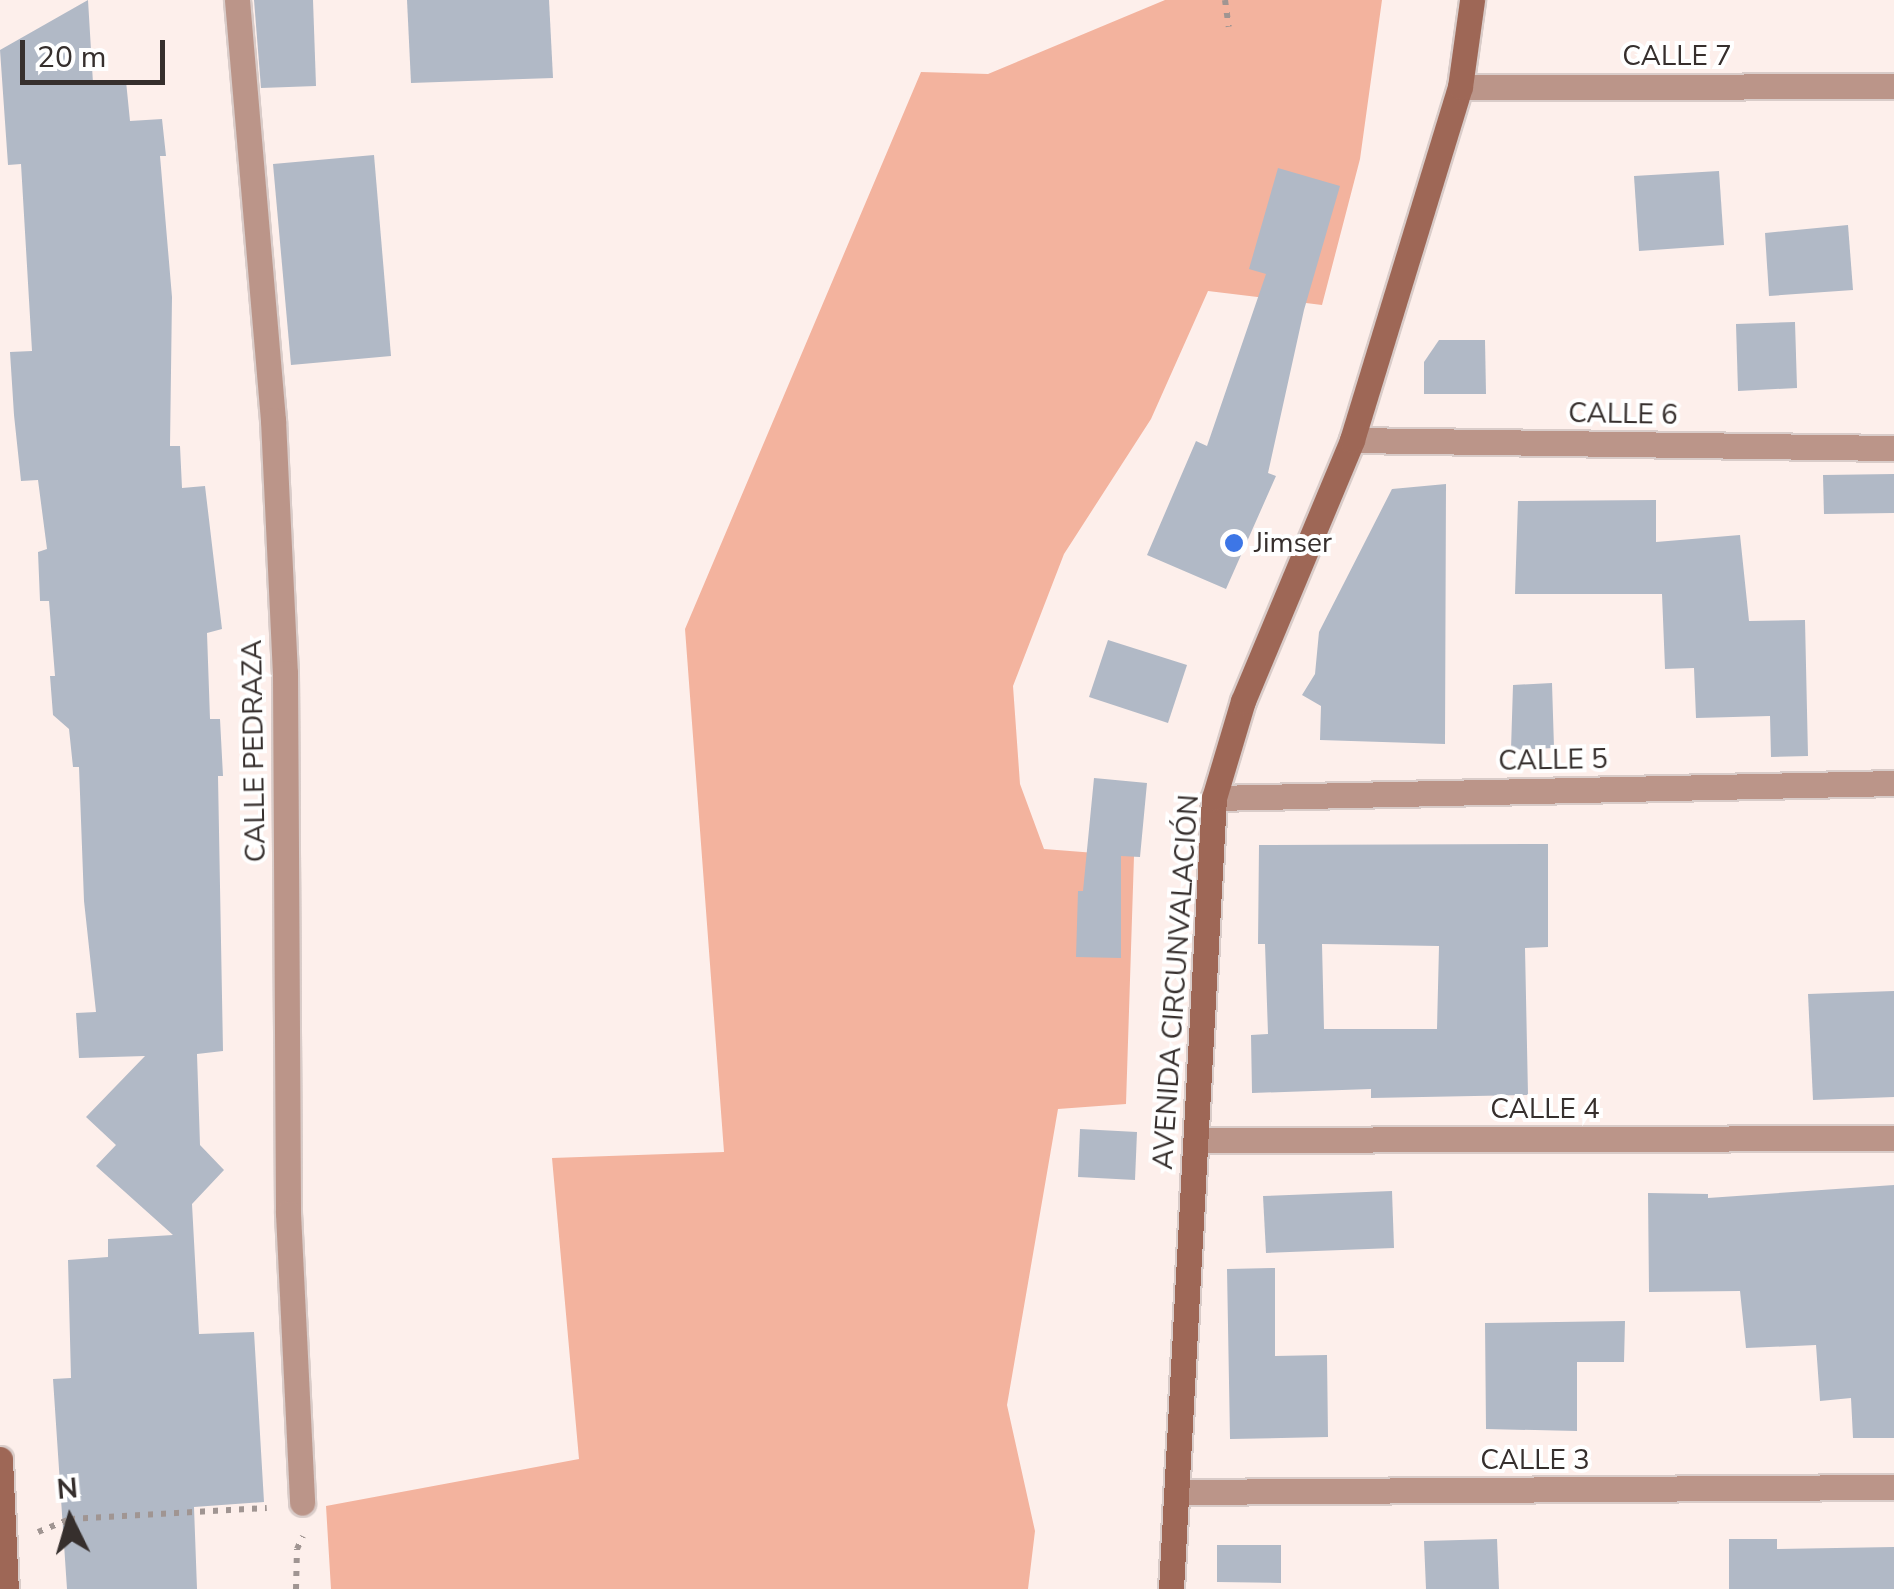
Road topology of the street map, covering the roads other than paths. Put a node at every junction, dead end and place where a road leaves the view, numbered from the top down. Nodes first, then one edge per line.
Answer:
1 (238, 0) edge
2 (1472, 0) edge
3 (1894, 86) edge
4 (1460, 87) junction
5 (1352, 440) junction
6 (1894, 448) edge
7 (1894, 783) edge
8 (1214, 798) junction
9 (1894, 1138) edge
10 (1196, 1140) junction
11 (0, 1459) edge
12 (1894, 1487) edge
13 (1176, 1492) junction
14 (302, 1503) road end
15 (6, 1589) edge
16 (1171, 1589) edge

1 - 14 street, CALLE PEDRAZA
2 - 4 street, AVENIDA CIRCUNVALACIÓN
3 - 4 street, CALLE 7
4 - 5 street, AVENIDA CIRCUNVALACIÓN
5 - 6 street, CALLE 6
5 - 8 street, AVENIDA CIRCUNVALACIÓN
7 - 8 street, CALLE 5
8 - 10 street, AVENIDA CIRCUNVALACIÓN
9 - 10 street, CALLE 4
10 - 13 street, AVENIDA CIRCUNVALACIÓN
11 - 15 street
12 - 13 street, CALLE 3
13 - 16 street, AVENIDA CIRCUNVALACIÓN

